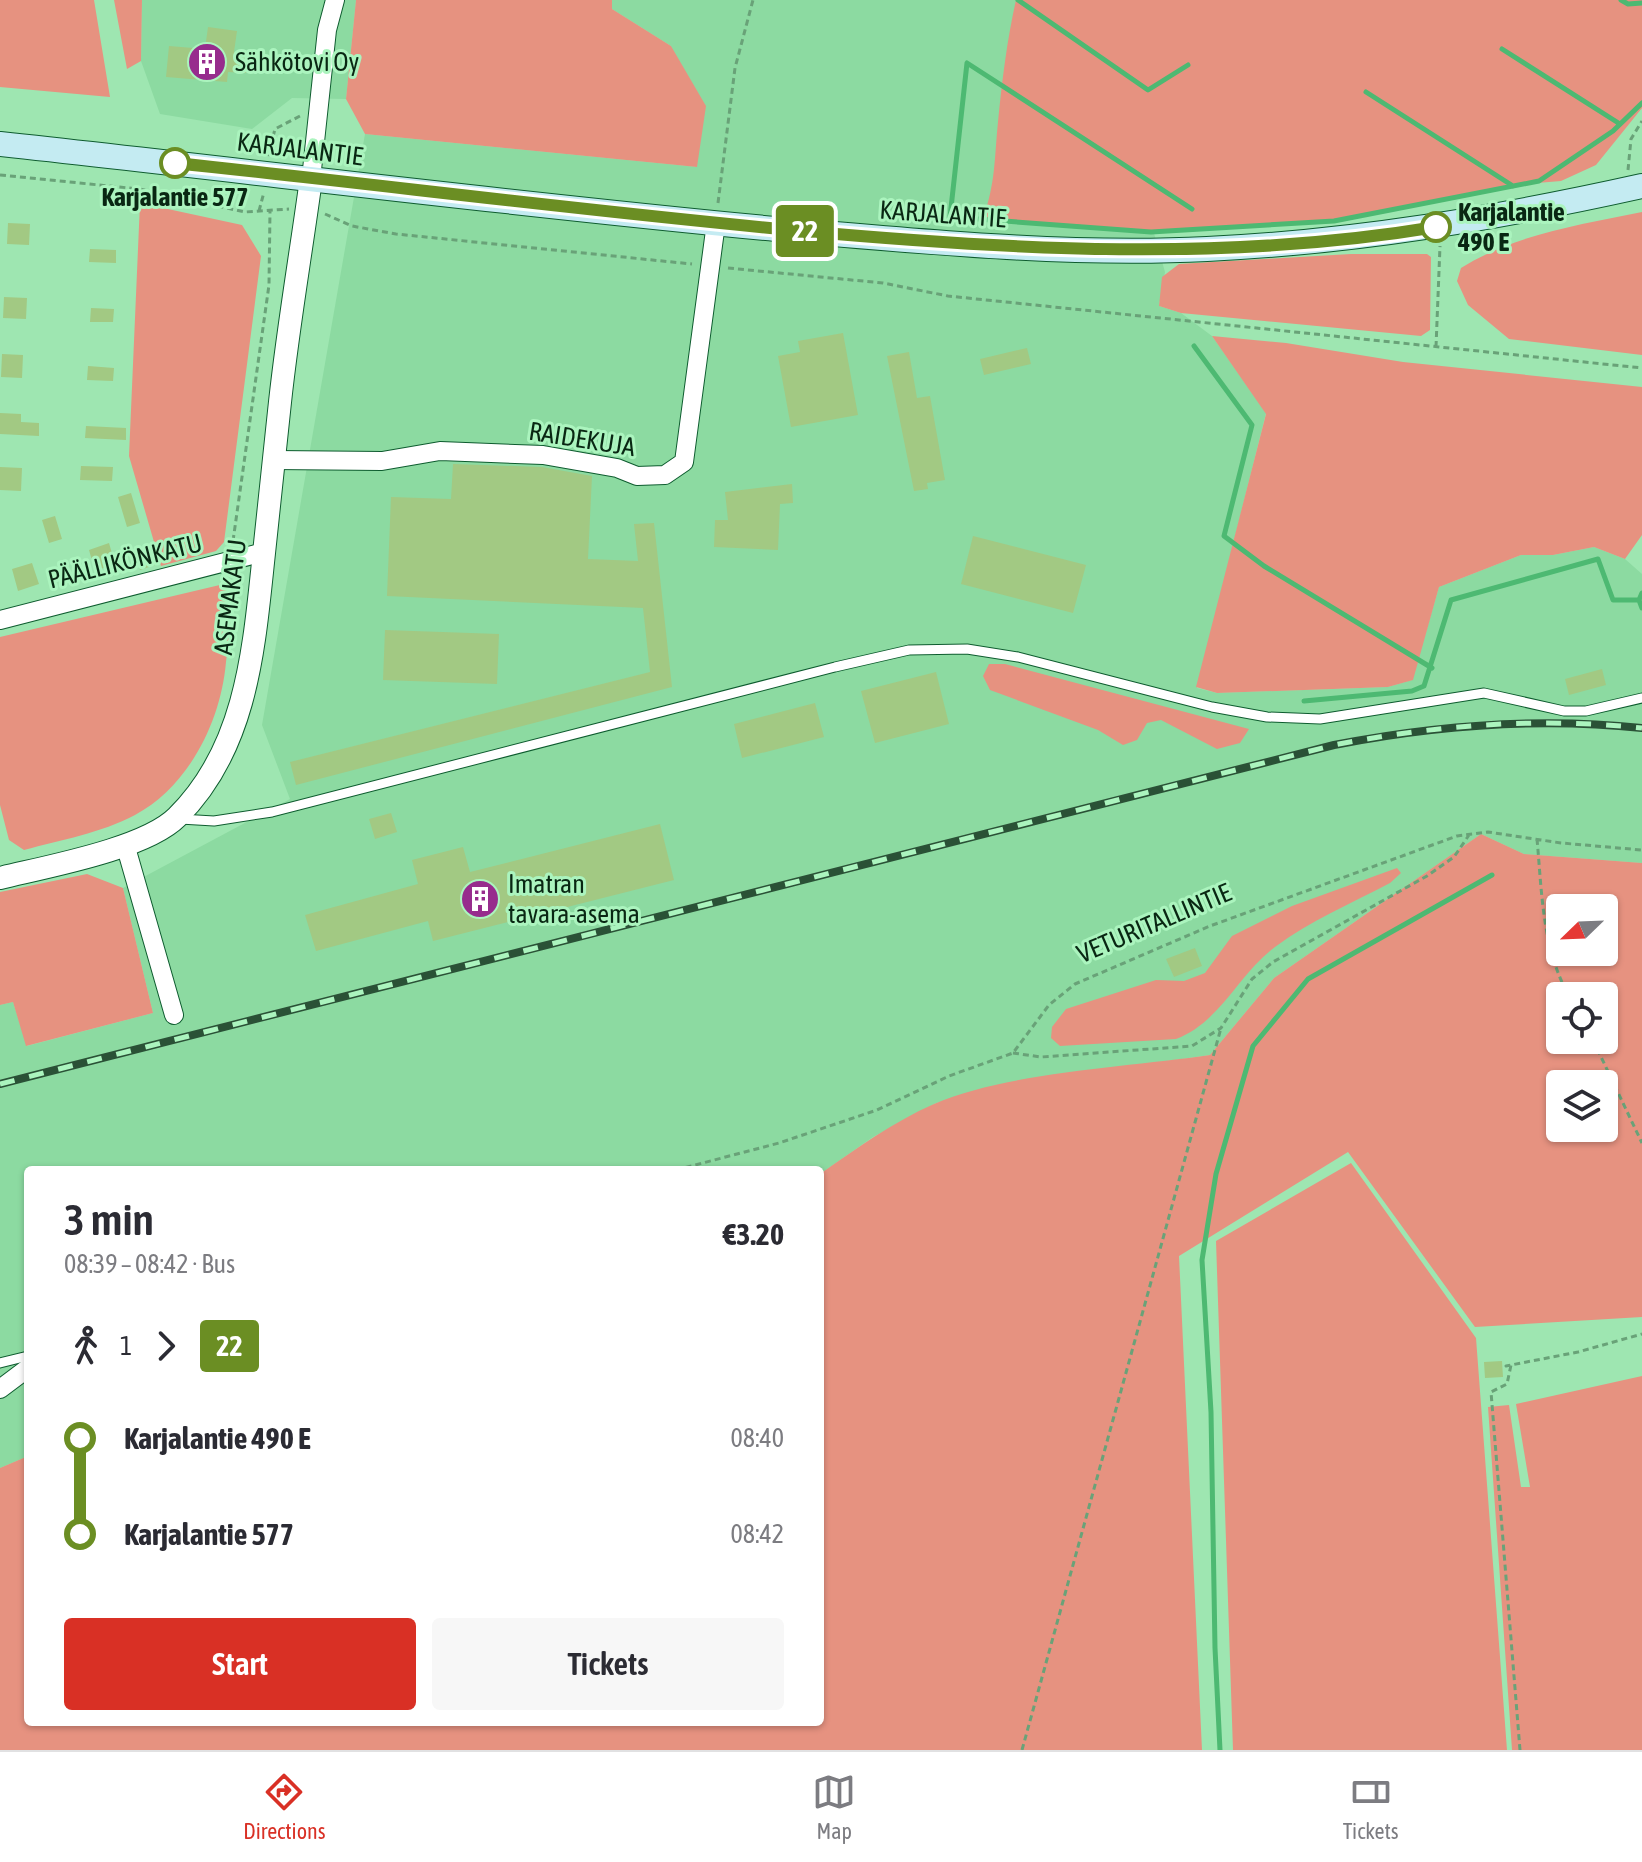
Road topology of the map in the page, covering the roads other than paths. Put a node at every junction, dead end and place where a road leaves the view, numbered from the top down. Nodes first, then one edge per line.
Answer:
1 (335, 0) edge
2 (0, 144) edge
3 (311, 179) junction
4 (1637, 187) edge
5 (716, 223) junction
6 (275, 460) junction
7 (264, 552) junction
8 (0, 619) edge
9 (1642, 698) edge
10 (175, 819) junction
11 (125, 844) junction
12 (1, 874) edge
13 (174, 1015) dead end
14 (24, 1357) edge
15 (0, 1363) edge
16 (24, 1371) edge
17 (0, 1389) edge

1 - 3 street
2 - 3 main road, KARJALANTIE
3 - 5 main road, KARJALANTIE
3 - 6 street, ASEMAKATU
4 - 5 main road, KARJALANTIE
5 - 6 street, RAIDEKUJA
6 - 7 street, ASEMAKATU
7 - 8 street, PÄÄLLIKÖNKATU
7 - 10 street, ASEMAKATU
9 - 10 lane
10 - 11 street, ASEMAKATU
11 - 12 street, ASEMAKATU
11 - 13 street
14 - 15 lane
16 - 17 street

